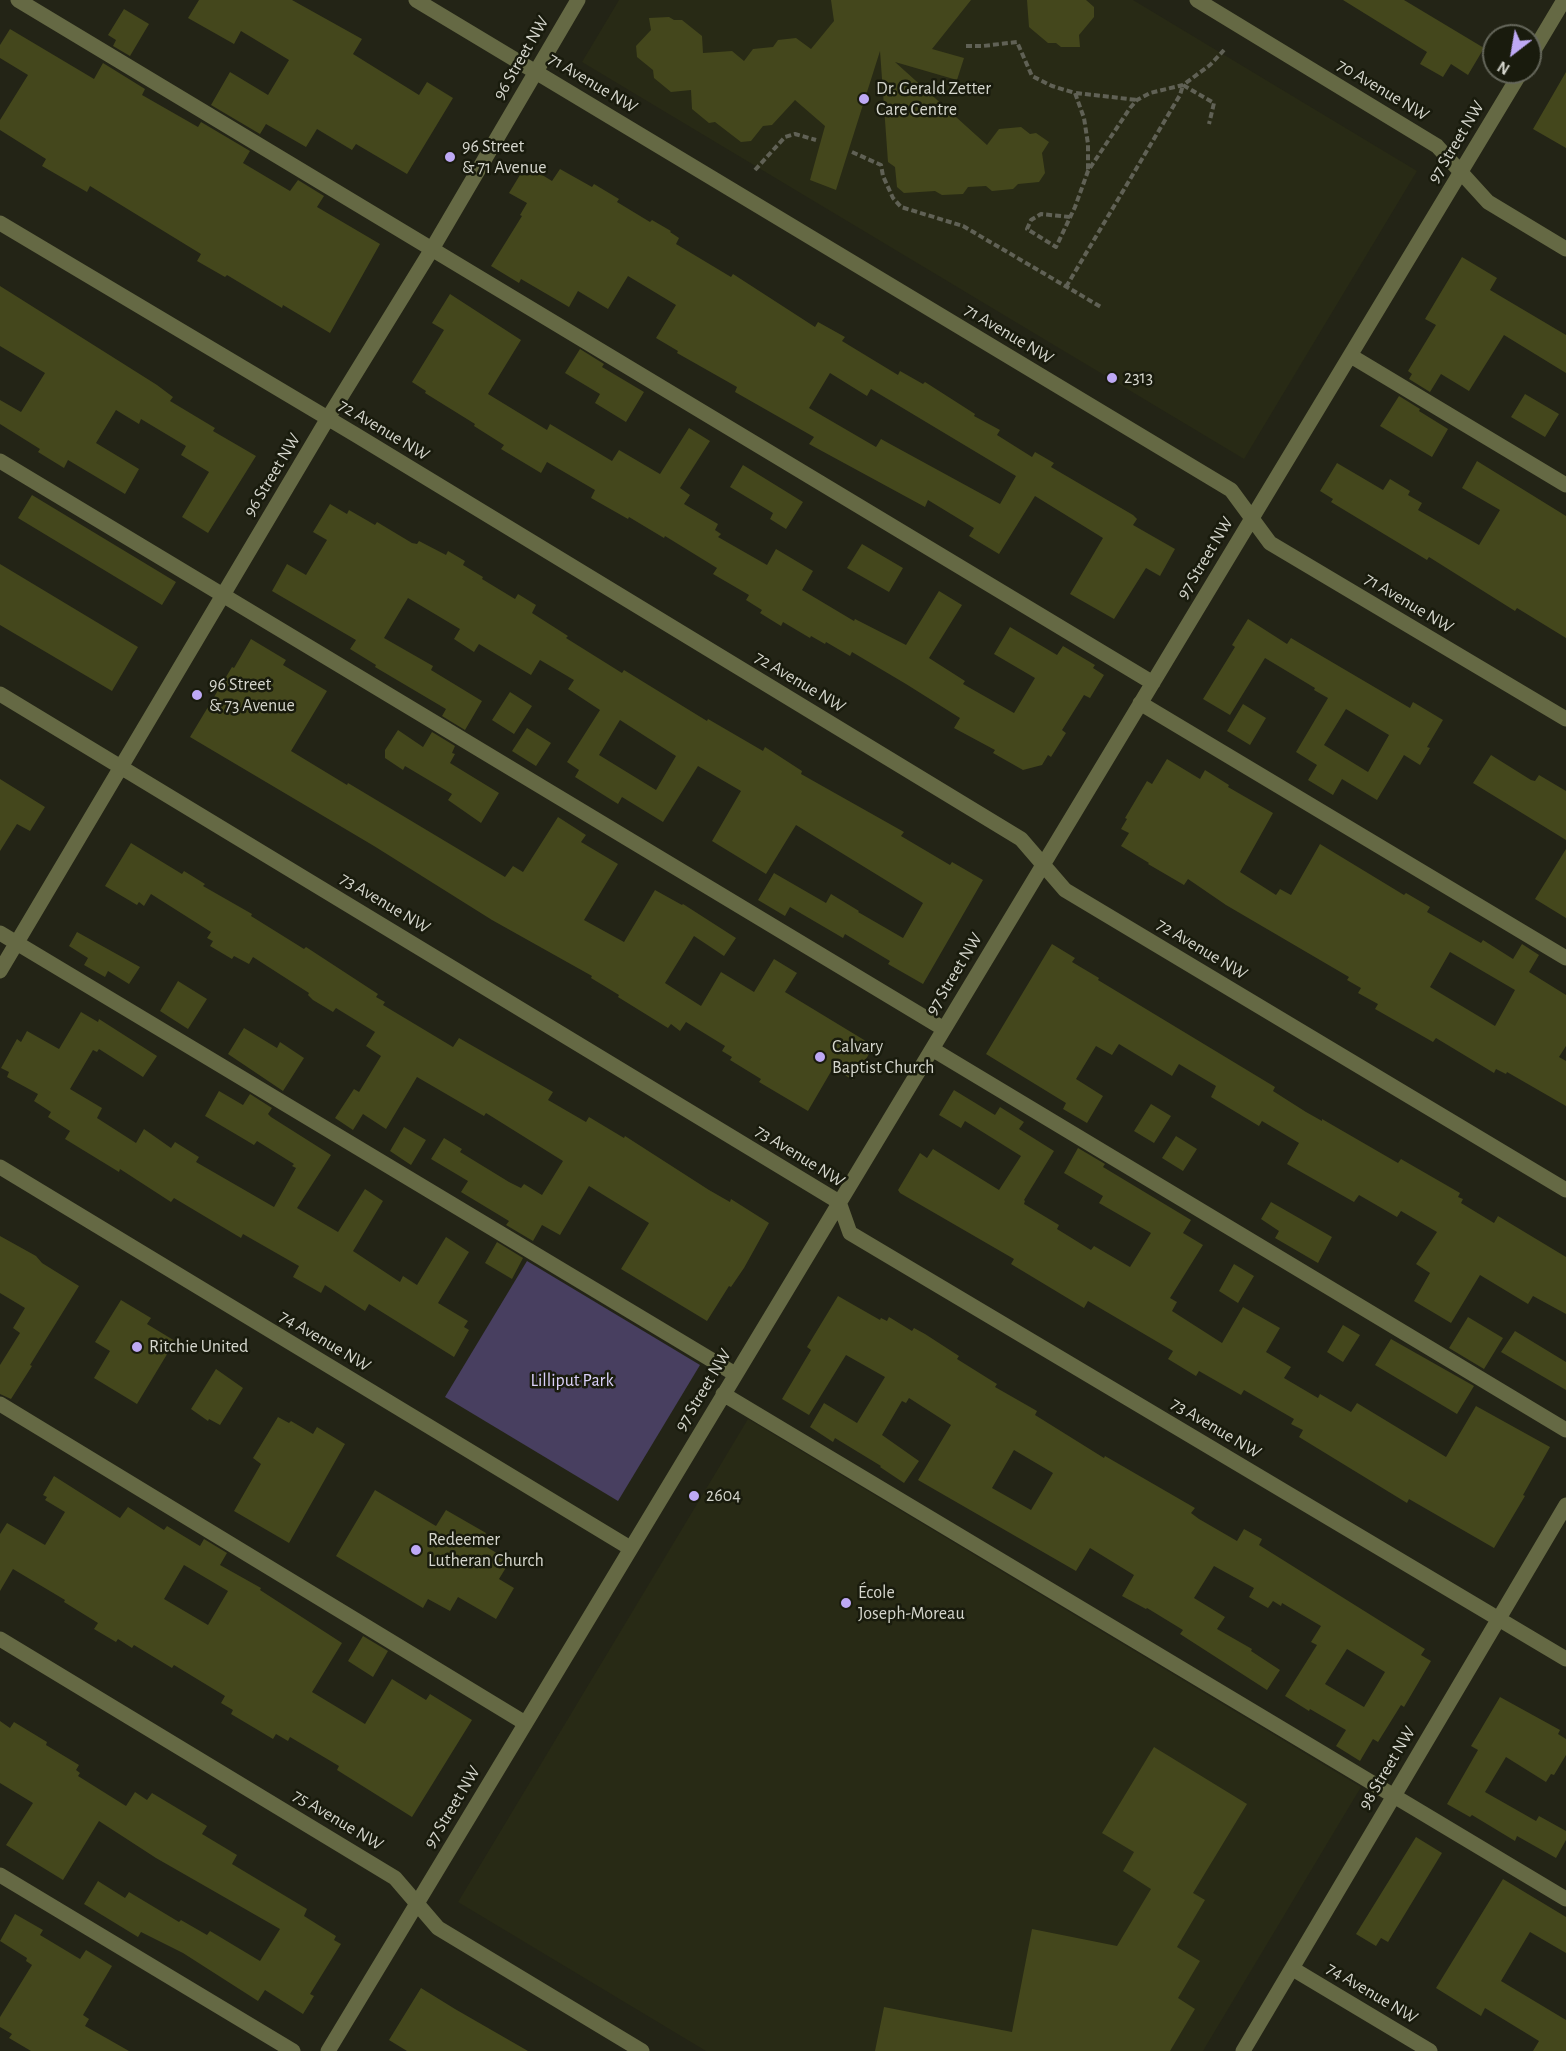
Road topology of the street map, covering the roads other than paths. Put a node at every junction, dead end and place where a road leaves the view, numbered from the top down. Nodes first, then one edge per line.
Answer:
1 (18, 0) edge
2 (416, 0) edge
3 (578, 0) edge
4 (1197, 0) edge
5 (1563, 2) edge
6 (1542, 37) edge
7 (536, 72) junction
8 (1514, 84) edge
9 (1461, 172) junction
10 (0, 223) edge
11 (432, 249) junction
12 (1566, 249) edge
13 (1351, 356) junction
14 (328, 418) junction
15 (0, 461) edge
16 (1566, 485) edge
17 (1252, 518) junction
18 (223, 594) junction
19 (1153, 683) junction
20 (0, 694) edge
21 (1140, 703) junction
22 (1566, 719) edge
23 (122, 767) junction
24 (1042, 863) junction
25 (0, 933) edge
26 (17, 943) junction
27 (1566, 958) edge
28 (0, 971) edge
29 (944, 1029) junction
30 (932, 1049) junction
31 (0, 1167) edge
32 (1566, 1190) edge
33 (839, 1202) junction
34 (735, 1374) junction
35 (723, 1394) junction
36 (0, 1404) edge
37 (1566, 1430) edge
38 (1566, 1505) edge
39 (630, 1548) junction
40 (1499, 1618) junction
41 (0, 1639) edge
42 (1566, 1659) edge
43 (525, 1723) junction
44 (1393, 1796) junction
45 (0, 1875) edge
46 (1566, 1899) edge
47 (418, 1904) junction
48 (1293, 1969) junction
49 (293, 2051) edge
50 (328, 2051) edge
51 (642, 2051) edge
52 (1243, 2051) edge
53 (1431, 2051) edge

1 - 11 street
2 - 7 street, 71 Avenue NW
3 - 7 street, 96 Street NW
4 - 9 street, 70 Avenue NW
5 - 6 street
7 - 11 street, 96 Street NW
7 - 17 street, 71 Avenue NW
8 - 9 street, 97 Street NW
9 - 12 street, 70 Avenue NW
9 - 13 street, 97 Street NW
10 - 14 street, 72 Avenue NW
11 - 14 street, 96 Street NW
11 - 19 street
13 - 16 street
13 - 17 street, 97 Street NW
14 - 18 street, 96 Street NW
14 - 24 street, 72 Avenue NW
15 - 18 street
17 - 19 street, 97 Street NW
17 - 22 street, 71 Avenue NW
18 - 23 street, 96 Street NW
18 - 29 street
19 - 21 street, 97 Street NW
20 - 23 street, 73 Avenue NW
21 - 24 street, 97 Street NW
21 - 27 street
23 - 26 street, 96 Street NW
23 - 33 street, 73 Avenue NW
24 - 29 street, 97 Street NW
24 - 32 street, 72 Avenue NW
25 - 26 street
26 - 28 street, 96 Street NW
26 - 34 street
29 - 30 street, 97 Street NW
30 - 33 street, 97 Street NW
30 - 37 street
31 - 39 street, 74 Avenue NW
33 - 34 street, 97 Street NW
33 - 40 street, 73 Avenue NW
34 - 35 street, 97 Street NW
35 - 39 street, 97 Street NW
35 - 44 street
36 - 43 street
38 - 40 street, 98 Street NW
39 - 43 street, 97 Street NW
40 - 42 street, 73 Avenue NW
40 - 44 street, 98 Street NW
41 - 47 street, 75 Avenue NW
43 - 47 street, 97 Street NW
44 - 46 street
44 - 48 street, 98 Street NW
45 - 49 street
47 - 50 street, 97 Street NW
47 - 51 street, 75 Avenue NW
48 - 52 street, 98 Street NW
48 - 53 street, 74 Avenue NW

